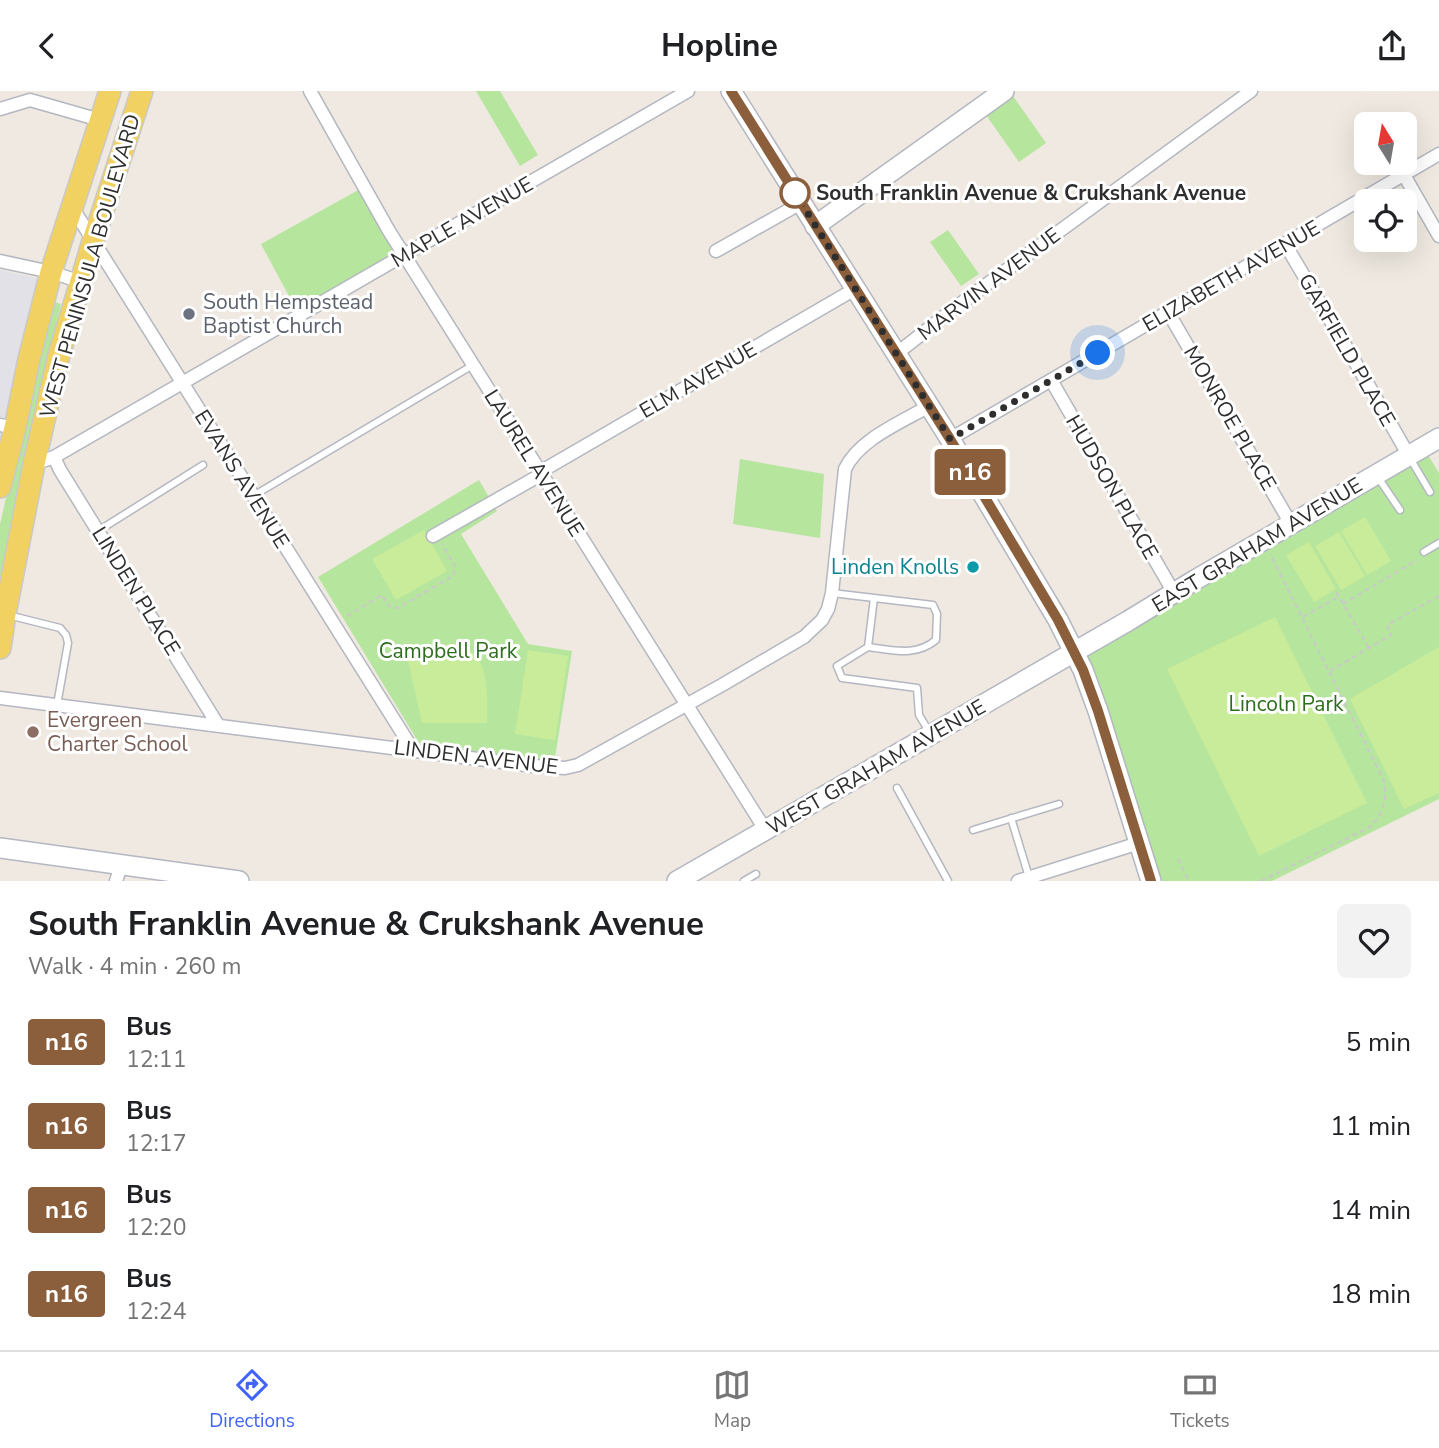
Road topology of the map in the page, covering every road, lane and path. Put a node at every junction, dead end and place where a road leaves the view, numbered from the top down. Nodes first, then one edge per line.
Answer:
1 (110, 91) edge
2 (142, 91) edge
3 (310, 91) edge
4 (688, 91) edge
5 (731, 91) edge
6 (1004, 91) edge
7 (1251, 91) edge
8 (0, 109) edge
9 (100, 121) junction
10 (1439, 154) edge
11 (1418, 167) edge
12 (1404, 175) joint
13 (801, 203) junction
14 (72, 207) junction
15 (816, 226) junction
16 (1439, 236) edge
17 (93, 241) junction
18 (1286, 244) junction
19 (716, 251) dead end
20 (405, 256) junction
21 (0, 261) edge
22 (51, 272) junction
23 (81, 282) junction
24 (855, 289) junction
25 (1168, 312) junction
26 (897, 354) junction
27 (473, 365) junction
28 (1051, 380) junction
29 (182, 383) junction
30 (929, 406) junction
31 (7, 427) edge
32 (1439, 438) edge
33 (950, 439) junction
34 (1409, 456) junction
35 (44, 461) junction
36 (203, 465) dead end
37 (541, 473) junction
38 (1376, 475) junction
39 (0, 487) edge
40 (1430, 492) dead end
41 (253, 496) junction
42 (1400, 510) dead end
43 (1292, 524) junction
44 (98, 531) junction
45 (435, 535) joint
46 (1263, 540) junction
47 (1439, 543) edge
48 (1425, 553) joint
49 (1336, 591) dead end
50 (832, 593) junction
51 (1174, 593) junction
52 (1439, 596) edge
53 (1339, 597) junction
54 (874, 598) junction
55 (1343, 604) junction
56 (5, 614) junction
57 (347, 616) dead end
58 (1302, 618) junction
59 (0, 647) edge
60 (868, 647) junction
61 (1369, 648) junction
62 (1074, 652) junction
63 (1329, 672) junction
64 (0, 698) edge
65 (686, 704) junction
66 (57, 705) junction
67 (218, 725) junction
68 (931, 735) junction
69 (414, 750) junction
70 (897, 788) dead end
71 (1059, 804) dead end
72 (1012, 818) junction
73 (973, 830) dead end
74 (766, 831) junction
75 (1139, 843) junction
76 (0, 848) edge
77 (1178, 859) dead end
78 (118, 873) edge
79 (756, 874) dead end
80 (684, 879) edge
81 (1023, 879) edge
82 (239, 881) edge
83 (744, 881) edge
84 (948, 881) edge
85 (1151, 881) edge
86 (1189, 881) edge
87 (1261, 881) edge

1 - 9 main road, WEST PENINSULA BOULEVARD
2 - 17 main road, WEST PENINSULA BOULEVARD
3 - 20 street, LAUREL AVENUE
4 - 20 street, MAPLE AVENUE
5 - 13 street
6 - 15 street
7 - 26 street, MARVIN AVENUE
8 - 9 street
9 - 14 main road, WEST PENINSULA BOULEVARD
10 - 11 street, ELIZABETH AVENUE
12 - 16 street
12 - 18 street, ELIZABETH AVENUE
13 - 15 street
13 - 19 street
14 - 17 street, EVANS AVENUE
14 - 22 main road, WEST PENINSULA BOULEVARD
15 - 24 street
17 - 23 main road, WEST PENINSULA BOULEVARD
17 - 29 street, EVANS AVENUE
18 - 25 street, ELIZABETH AVENUE
18 - 34 street, GARFIELD PLACE
20 - 27 street, LAUREL AVENUE
20 - 29 street, MAPLE AVENUE
21 - 22 street
22 - 23 street
22 - 31 main road, WEST PENINSULA BOULEVARD
23 - 35 main road, WEST PENINSULA BOULEVARD
24 - 26 street
24 - 37 street, ELM AVENUE
25 - 28 street, ELIZABETH AVENUE
25 - 43 street, MONROE PLACE
26 - 30 street
27 - 37 street, LAUREL AVENUE
27 - 41 lane
28 - 33 street, ELIZABETH AVENUE
28 - 51 street, HUDSON PLACE
29 - 35 street, MAPLE AVENUE
29 - 41 street, EVANS AVENUE
30 - 33 street
30 - 50 street, LINDEN AVENUE
31 - 39 main road, WEST PENINSULA BOULEVARD
32 - 34 street, EAST GRAHAM AVENUE
33 - 62 street
34 - 38 street, EAST GRAHAM AVENUE
34 - 40 lane
35 - 44 street, LINDEN PLACE
35 - 56 main road, WEST PENINSULA BOULEVARD
36 - 44 lane
37 - 45 street, ELM AVENUE
37 - 65 street, LAUREL AVENUE
38 - 42 lane
38 - 43 street, EAST GRAHAM AVENUE
41 - 69 street, EVANS AVENUE
43 - 46 street, EAST GRAHAM AVENUE
44 - 67 street, LINDEN PLACE
45 - 57 path
46 - 51 street, EAST GRAHAM AVENUE
46 - 58 path
47 - 48 lane
48 - 55 path
49 - 53 path
50 - 54 lane
50 - 65 street, LINDEN AVENUE
51 - 62 street, EAST GRAHAM AVENUE
52 - 61 path
53 - 55 path
53 - 58 path
54 - 60 lane
54 - 60 lane
55 - 61 path
56 - 59 main road, WEST PENINSULA BOULEVARD
56 - 66 lane
58 - 63 path
60 - 68 lane
61 - 63 path
62 - 68 street, WEST GRAHAM AVENUE
62 - 75 street
63 - 87 path
64 - 66 street, LINDEN AVENUE
65 - 69 street, LINDEN AVENUE
65 - 74 street, LAUREL AVENUE
66 - 67 street, LINDEN AVENUE
67 - 69 street, LINDEN AVENUE
68 - 74 street, WEST GRAHAM AVENUE
70 - 84 lane
71 - 72 lane
72 - 73 lane
72 - 81 lane
74 - 80 street, WEST GRAHAM AVENUE
75 - 81 street
75 - 85 street
76 - 78 street
77 - 86 path
78 - 82 street
79 - 83 lane

